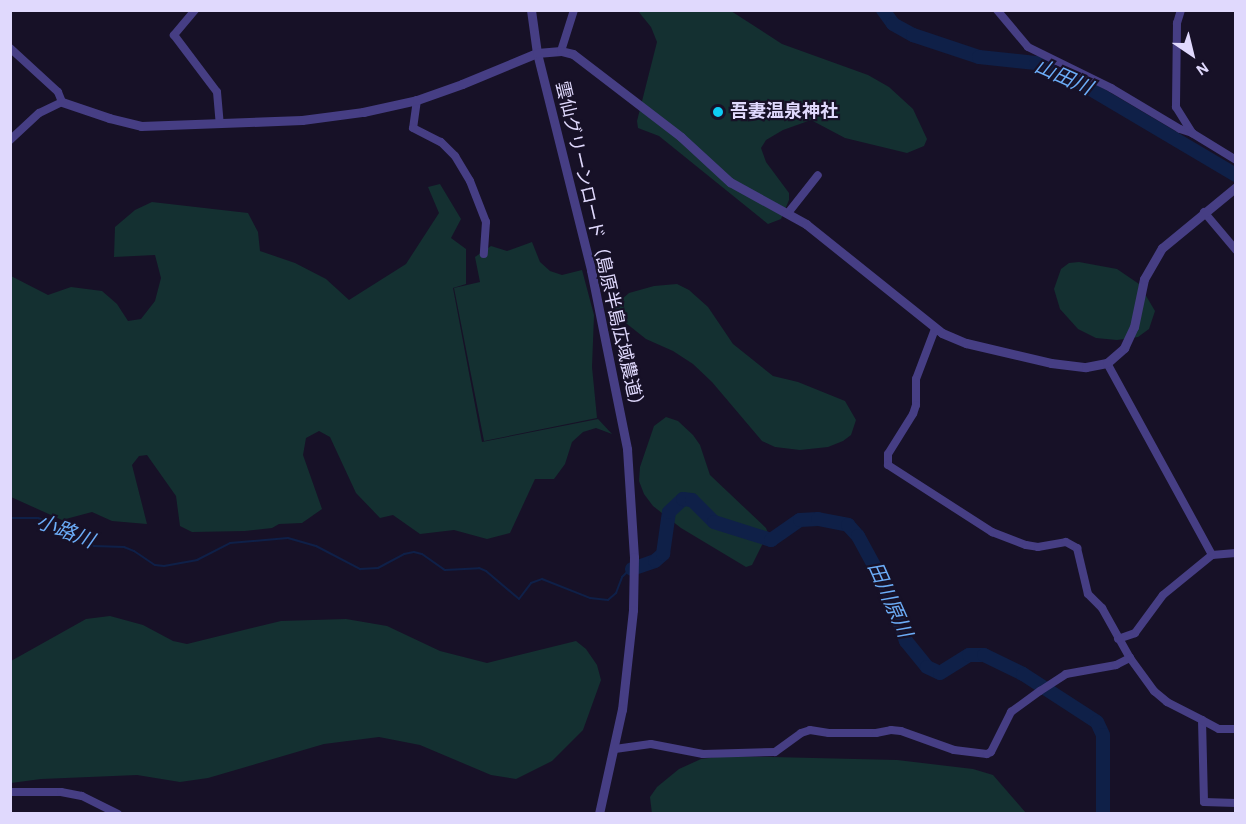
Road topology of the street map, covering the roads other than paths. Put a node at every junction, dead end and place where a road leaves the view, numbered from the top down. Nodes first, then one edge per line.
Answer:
1 (195, 10) edge
2 (531, 10) edge
3 (574, 10) edge
4 (997, 10) edge
5 (1181, 10) edge
6 (10, 48) edge
7 (561, 51) junction
8 (537, 53) junction
9 (417, 100) junction
10 (62, 102) junction
11 (220, 124) junction
12 (1192, 134) junction
13 (10, 140) edge
14 (1236, 160) edge
15 (818, 175) dead end
16 (1235, 187) edge
17 (1204, 212) junction
18 (788, 213) junction
19 (1236, 250) edge
20 (484, 254) dead end
21 (935, 328) junction
22 (1107, 363) junction
23 (1236, 553) edge
24 (1212, 555) junction
25 (1118, 639) junction
26 (1130, 658) junction
27 (1202, 720) junction
28 (1236, 729) edge
29 (615, 749) junction
30 (10, 792) edge
31 (1236, 803) edge
32 (118, 813) edge
33 (599, 813) edge

1 - 11 street
2 - 8 street, 雲仙グリーンロード（島原半島広域農道）
3 - 7 street
4 - 12 street
5 - 12 street
6 - 10 street
7 - 8 street
7 - 18 street
8 - 9 street
8 - 29 street, 雲仙グリーンロード（島原半島広域農道）
9 - 11 street
9 - 20 street
10 - 11 street
10 - 13 street
12 - 14 street
15 - 18 street
16 - 17 street
17 - 19 street
17 - 22 street
18 - 21 street
21 - 22 street
21 - 25 street
22 - 24 street
23 - 24 street
24 - 25 street
25 - 26 street
26 - 27 street
26 - 29 street
27 - 28 street
27 - 31 street
29 - 33 street, 雲仙グリーンロード（島原半島広域農道）
30 - 32 street

